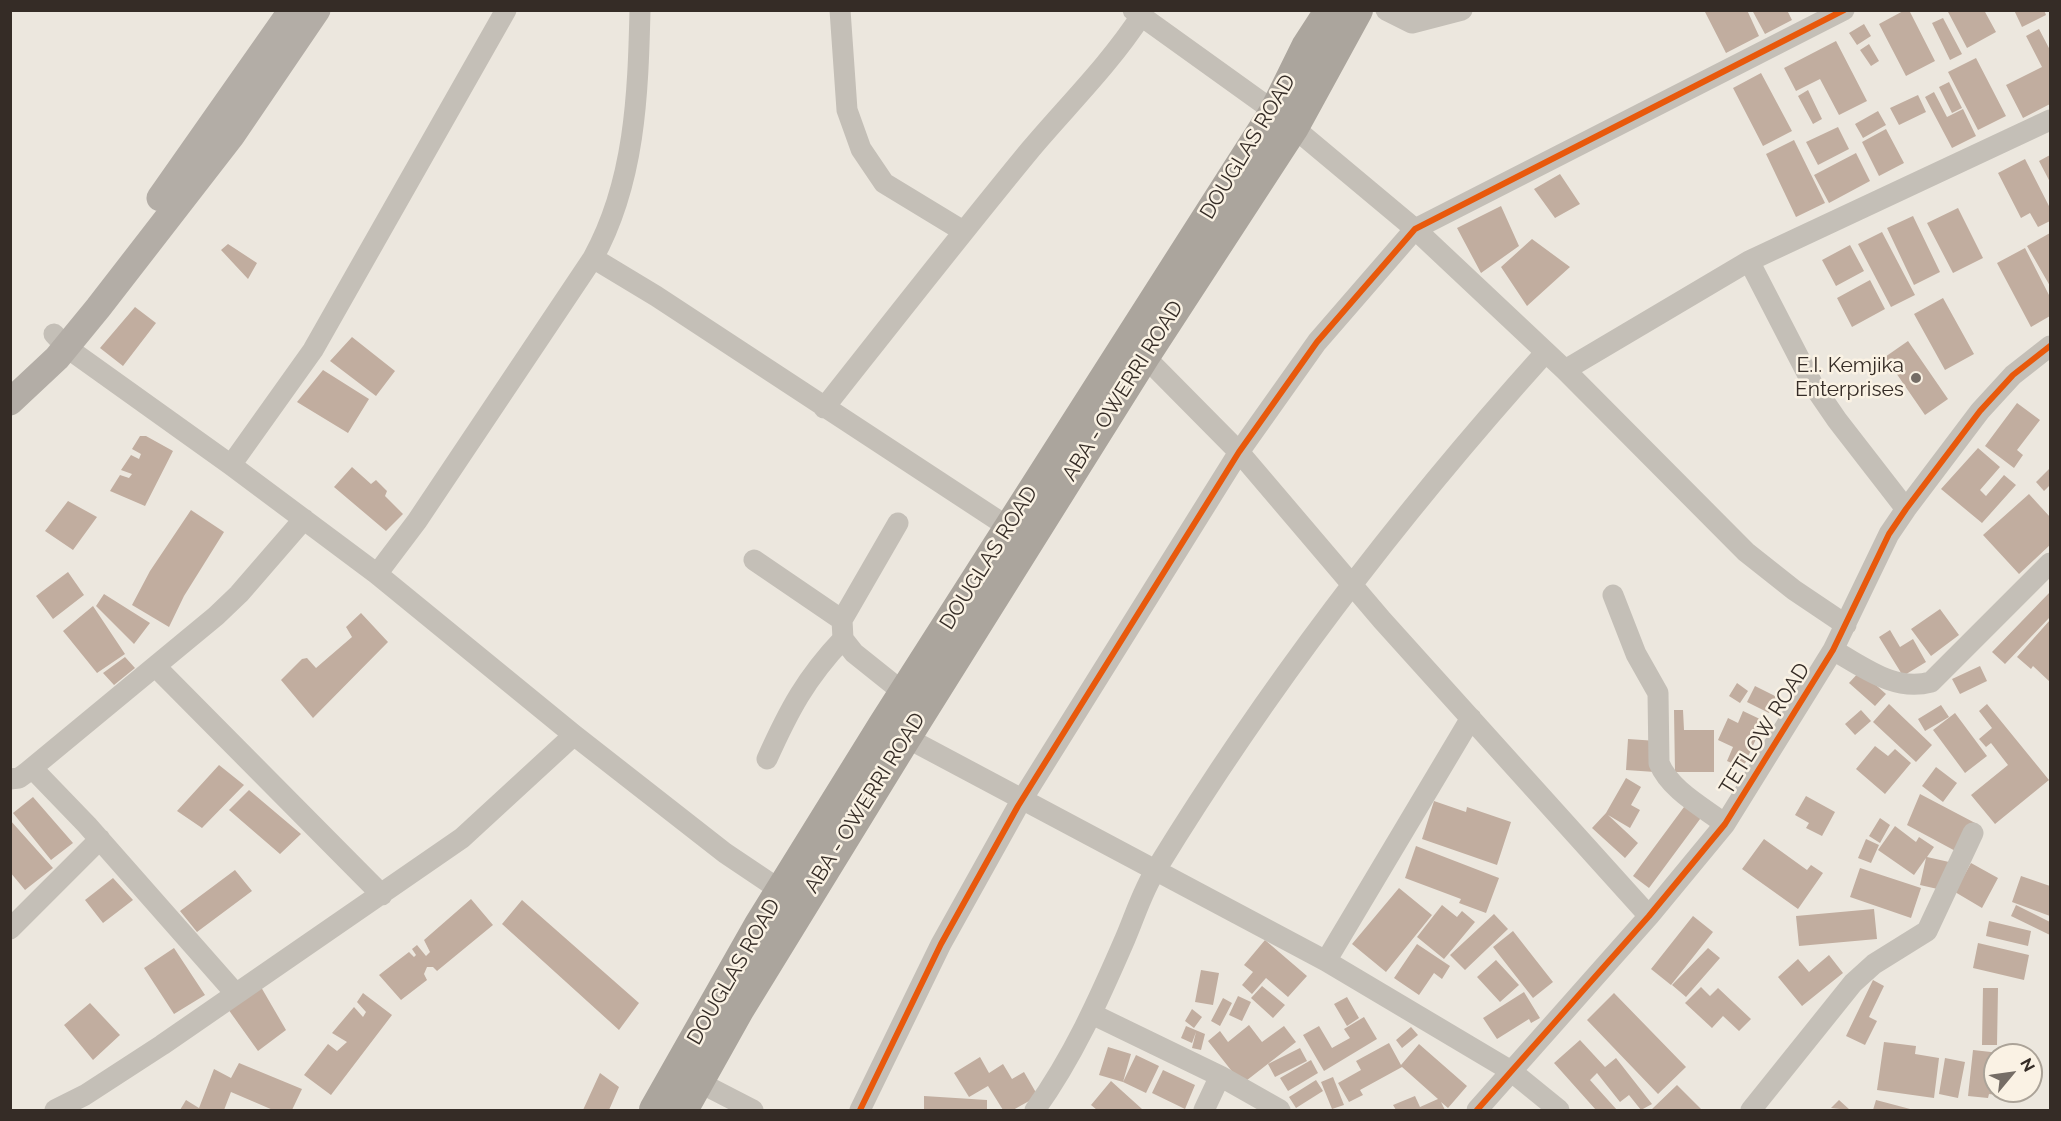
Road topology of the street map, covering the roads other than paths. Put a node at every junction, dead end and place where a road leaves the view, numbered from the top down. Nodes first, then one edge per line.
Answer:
1 (292, 10) edge
2 (317, 10) edge
3 (506, 10) edge
4 (640, 10) edge
5 (840, 10) edge
6 (1331, 10) edge
7 (1357, 10) edge
8 (1386, 10) edge
9 (1462, 10) edge
10 (1844, 10) edge
11 (1137, 13) edge
12 (1284, 120) junction
13 (2050, 120) edge
14 (1415, 229) junction
15 (963, 231) junction
16 (593, 258) junction
17 (1749, 261) junction
18 (60, 340) junction
19 (2050, 346) edge
20 (1545, 353) junction
21 (1144, 356) junction
22 (1565, 370) junction
23 (10, 378) edge
24 (10, 402) edge
25 (824, 408) junction
26 (1239, 452) junction
27 (231, 465) junction
28 (1906, 508) junction
29 (304, 519) junction
30 (898, 523) dead end
31 (1008, 527) junction
32 (754, 560) dead end
33 (2050, 563) edge
34 (377, 574) junction
35 (1353, 585) junction
36 (1613, 595) dead end
37 (1846, 625) junction
38 (843, 629) junction
39 (1833, 650) junction
40 (156, 667) junction
41 (904, 693) junction
42 (1471, 718) junction
43 (895, 731) junction
44 (574, 735) junction
45 (767, 759) dead end
46 (32, 768) junction
47 (10, 779) edge
48 (1024, 798) junction
49 (1725, 824) junction
50 (1973, 833) dead end
51 (100, 839) junction
52 (1155, 870) junction
53 (382, 895) junction
54 (792, 898) junction
55 (1649, 916) junction
56 (10, 929) edge
57 (1326, 961) junction
58 (236, 994) junction
59 (1092, 1014) junction
60 (1511, 1071) junction
61 (687, 1076) junction
62 (1220, 1076) junction
63 (55, 1110) edge
64 (655, 1110) edge
65 (682, 1110) edge
66 (753, 1110) edge
67 (860, 1110) edge
68 (1035, 1110) edge
69 (1204, 1110) edge
70 (1280, 1110) edge
71 (1477, 1110) edge
72 (1559, 1110) edge
73 (1751, 1110) edge

1 - 18 main road
2 - 18 main road
3 - 27 street
4 - 16 street
5 - 15 street
6 - 12 highway, DOUGLAS ROAD
7 - 12 highway, ABA - OWERRI ROAD
8 - 9 street
10 - 14 street
11 - 12 street
11 - 15 street
12 - 14 street
12 - 21 highway, ABA - OWERRI ROAD
12 - 31 highway, DOUGLAS ROAD
13 - 17 street
14 - 20 street
14 - 26 street
15 - 25 street
16 - 25 street
16 - 34 street
17 - 22 street
17 - 28 street
18 - 23 main road
18 - 24 main road
18 - 27 street
19 - 28 street, TETLOW ROAD
20 - 22 street
20 - 35 street
21 - 26 street
21 - 43 highway, ABA - OWERRI ROAD
22 - 37 street
25 - 31 street
26 - 35 street
26 - 48 street
27 - 29 street
28 - 37 street, TETLOW ROAD
29 - 34 street
29 - 40 street
30 - 38 street
31 - 41 highway, DOUGLAS ROAD
32 - 38 street
33 - 39 street
34 - 44 street
35 - 42 street
35 - 52 street
36 - 49 street
37 - 39 street, TETLOW ROAD
38 - 41 street
38 - 45 street
39 - 49 street, TETLOW ROAD
40 - 46 street
40 - 53 street
41 - 43 highway, DOUGLAS ROAD
42 - 55 street
42 - 57 street
43 - 48 street
43 - 54 highway, DOUGLAS ROAD
44 - 53 street
44 - 54 street
46 - 47 street
46 - 51 street
48 - 52 street
48 - 67 street
49 - 55 street, TETLOW ROAD
50 - 73 street
51 - 56 street
51 - 58 street
52 - 57 street
52 - 59 street
53 - 58 street
54 - 61 highway, DOUGLAS ROAD
55 - 60 street, TETLOW ROAD
57 - 60 street
58 - 63 street
59 - 62 street
59 - 68 street
60 - 71 street, TETLOW ROAD
60 - 72 street
61 - 64 highway, DOUGLAS ROAD
61 - 65 highway
61 - 66 street
62 - 69 street
62 - 70 street

